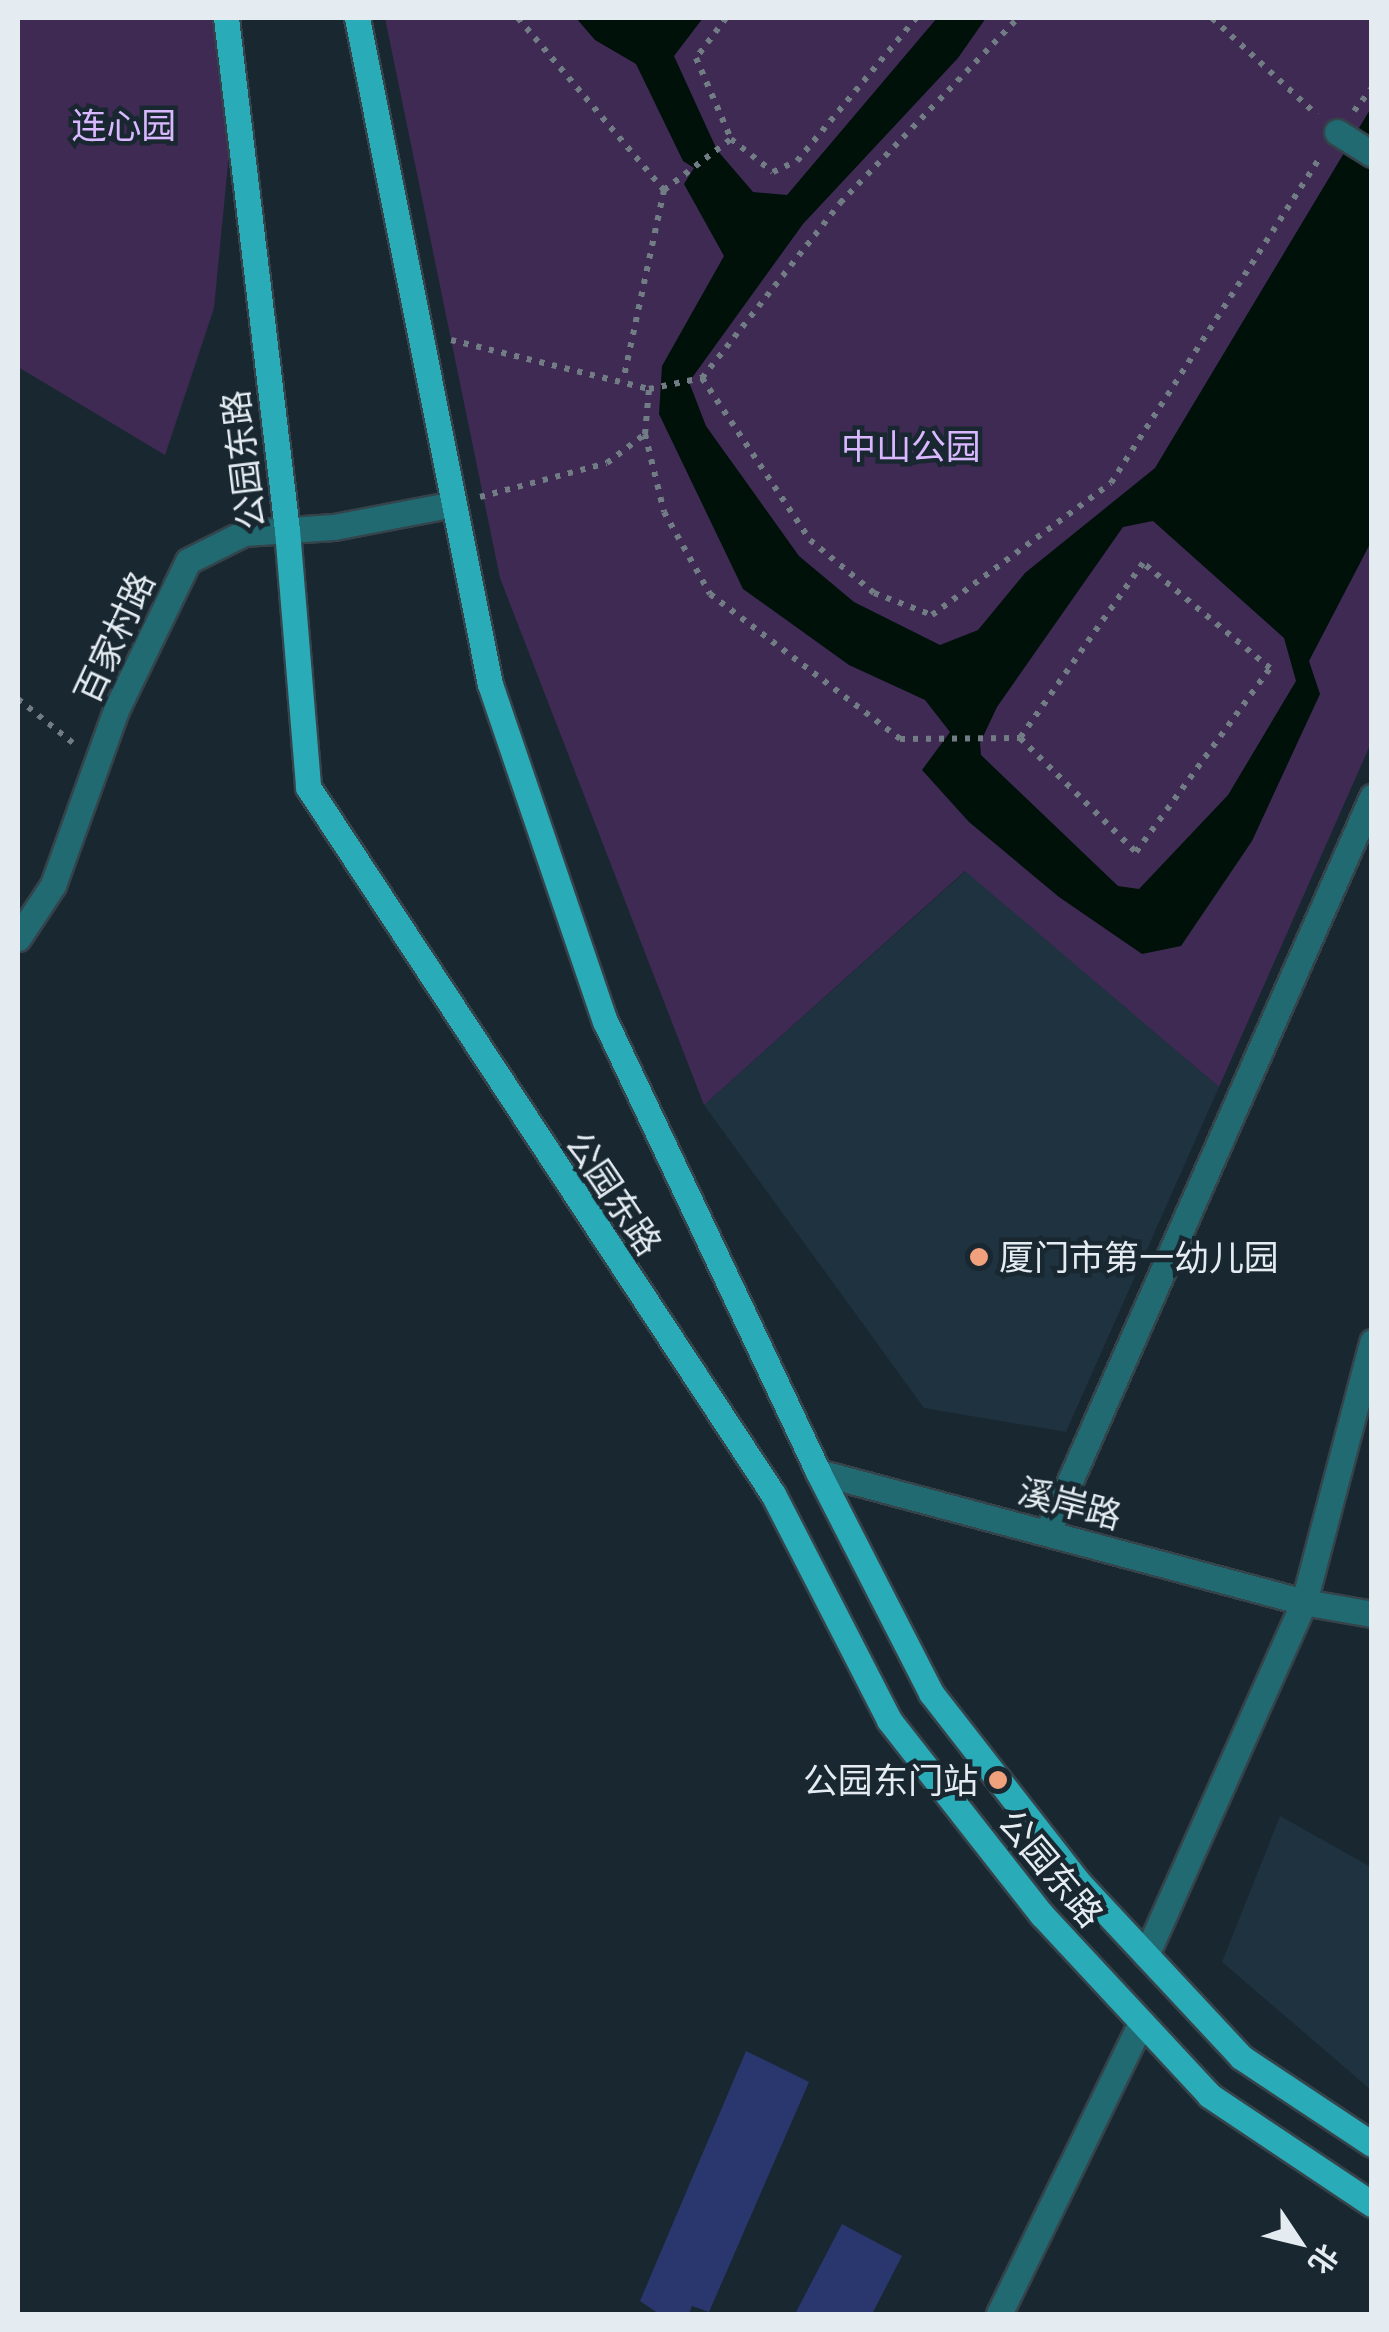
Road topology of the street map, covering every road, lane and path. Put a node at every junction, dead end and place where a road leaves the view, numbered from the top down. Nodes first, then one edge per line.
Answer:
1 (226, 18) edge
2 (357, 18) edge
3 (518, 18) edge
4 (726, 18) edge
5 (916, 18) edge
6 (1018, 18) edge
7 (1212, 18) edge
8 (1336, 132) junction
9 (732, 138) junction
10 (1372, 154) edge
11 (664, 190) junction
12 (420, 332) junction
13 (702, 378) junction
14 (623, 380) junction
15 (649, 389) junction
16 (645, 434) junction
17 (454, 504) junction
18 (287, 530) junction
19 (18, 699) edge
20 (1020, 738) junction
21 (98, 763) junction
22 (1372, 798) edge
23 (18, 938) edge
24 (1372, 1342) edge
25 (818, 1472) junction
26 (1047, 1533) junction
27 (1304, 1602) junction
28 (1372, 1614) edge
29 (1146, 1955) junction
30 (1141, 2023) junction
31 (1372, 2144) edge
32 (1372, 2204) edge
33 (999, 2314) edge

1 - 18 main road, 公园东路
2 - 12 main road, 公园东路
3 - 11 path
4 - 9 path
5 - 9 path
6 - 13 path
7 - 8 path
8 - 10 street
8 - 13 path
9 - 11 path
11 - 14 path
12 - 14 path
12 - 17 main road, 公园东路
13 - 15 path
14 - 15 path
15 - 16 path
16 - 17 path
16 - 20 path
17 - 18 street, 百家村路
17 - 25 main road, 公园东路
18 - 21 street, 百家村路
18 - 30 main road, 公园东路
19 - 21 path
20 - 20 path
21 - 23 street, 百家村路
22 - 26 street
24 - 27 street
25 - 26 street, 溪岸路
25 - 29 main road, 公园东路
26 - 27 street, 溪岸路
27 - 28 street, 溪岸路
27 - 29 street
29 - 31 main road, 公园东路
30 - 32 main road, 公园东路
30 - 33 street

